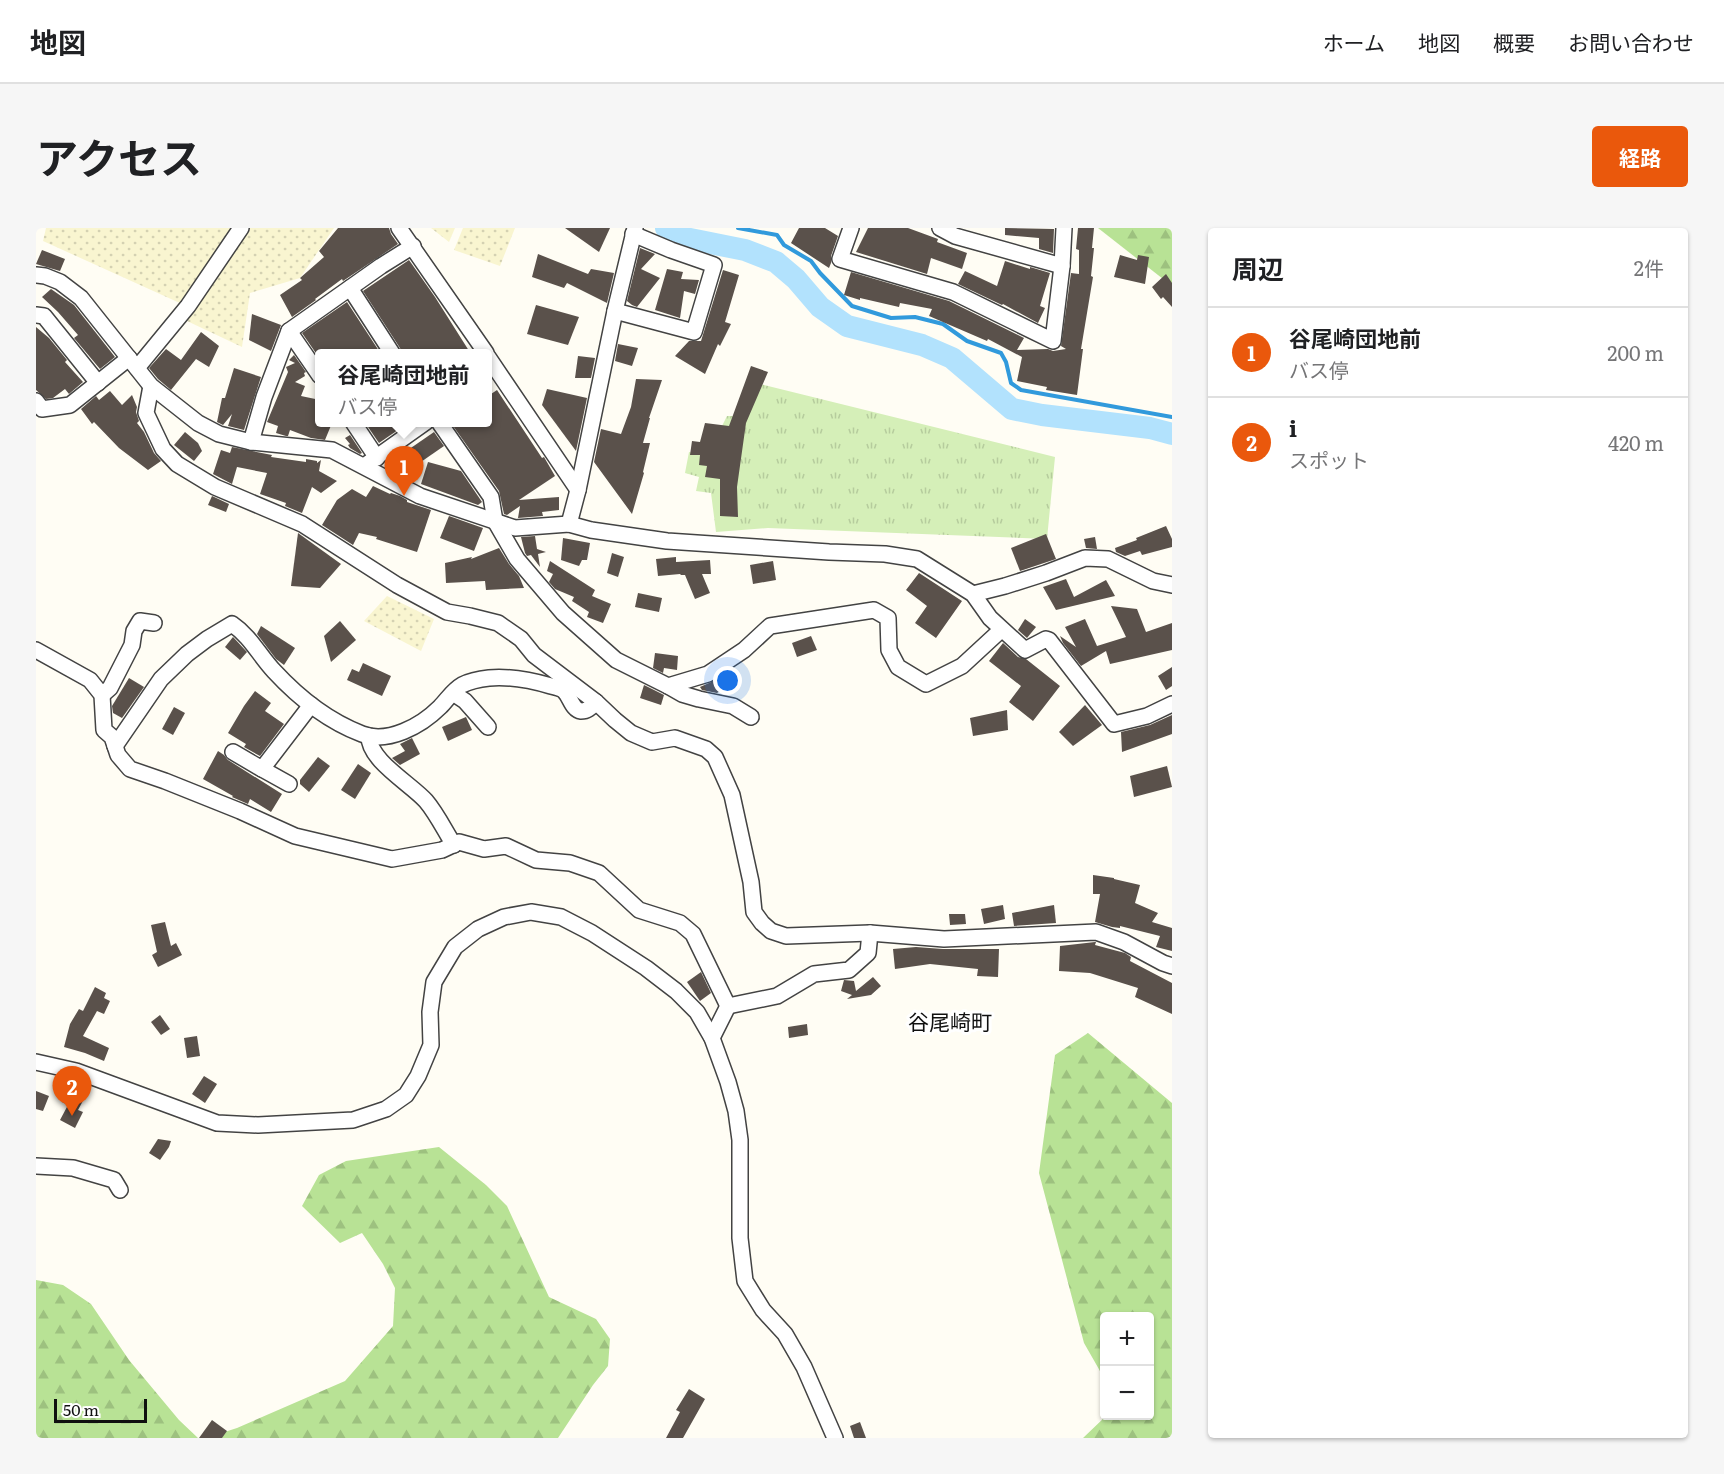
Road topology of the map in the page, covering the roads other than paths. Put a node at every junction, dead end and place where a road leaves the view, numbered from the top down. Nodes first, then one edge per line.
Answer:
1 (241, 228) edge
2 (399, 228) edge
3 (850, 228) edge
4 (940, 228) edge
5 (1064, 228) edge
6 (634, 231) edge
7 (413, 246) junction
8 (1062, 266) junction
9 (36, 275) edge
10 (350, 288) junction
11 (615, 311) junction
12 (36, 315) edge
13 (289, 331) junction
14 (389, 349) edge
15 (483, 349) edge
16 (133, 363) junction
17 (315, 369) edge
18 (493, 375) edge
19 (98, 383) junction
20 (151, 386) junction
21 (36, 401) edge
22 (356, 427) edge
23 (420, 427) edge
24 (442, 427) edge
25 (251, 442) junction
26 (377, 458) junction
27 (364, 466) junction
28 (578, 490) junction
29 (495, 521) junction
30 (569, 524) junction
31 (1172, 585) edge
32 (973, 594) junction
33 (154, 623) dead end
34 (1001, 630) junction
35 (36, 650) edge
36 (669, 686) junction
37 (453, 693) junction
38 (102, 695) junction
39 (596, 702) junction
40 (1172, 704) edge
41 (311, 705) junction
42 (752, 717) dead end
43 (488, 727) dead end
44 (369, 736) junction
45 (115, 746) junction
46 (233, 752) dead end
47 (262, 769) junction
48 (289, 784) dead end
49 (453, 845) junction
50 (870, 933) junction
51 (1172, 966) edge
52 (728, 1006) junction
53 (712, 1038) junction
54 (36, 1062) edge
55 (36, 1166) edge
56 (120, 1190) dead end
57 (835, 1438) edge

1 - 16 street
2 - 7 street
3 - 8 street
4 - 8 street
5 - 8 street
6 - 11 street
6 - 11 street
7 - 10 street
7 - 15 street
9 - 16 street
10 - 13 street
10 - 14 street
11 - 28 street
12 - 19 street
13 - 17 street
13 - 25 street
16 - 19 street
16 - 20 street
18 - 28 street
19 - 21 street
20 - 25 street
20 - 39 street
22 - 26 street
23 - 26 street
24 - 29 street
25 - 27 street
26 - 27 street
27 - 29 street
28 - 30 street
29 - 30 street
29 - 36 street
30 - 32 street
31 - 32 street
32 - 34 street
33 - 38 street
34 - 36 street
34 - 40 street
35 - 38 street
36 - 42 street
37 - 39 street
37 - 43 street
37 - 44 street
38 - 45 street
39 - 50 street
41 - 44 street
41 - 45 street
41 - 47 street
44 - 49 street
45 - 49 street
46 - 47 street
47 - 48 street
49 - 52 street
50 - 51 street
50 - 52 street
52 - 53 street
53 - 54 street
53 - 57 street
55 - 56 street

